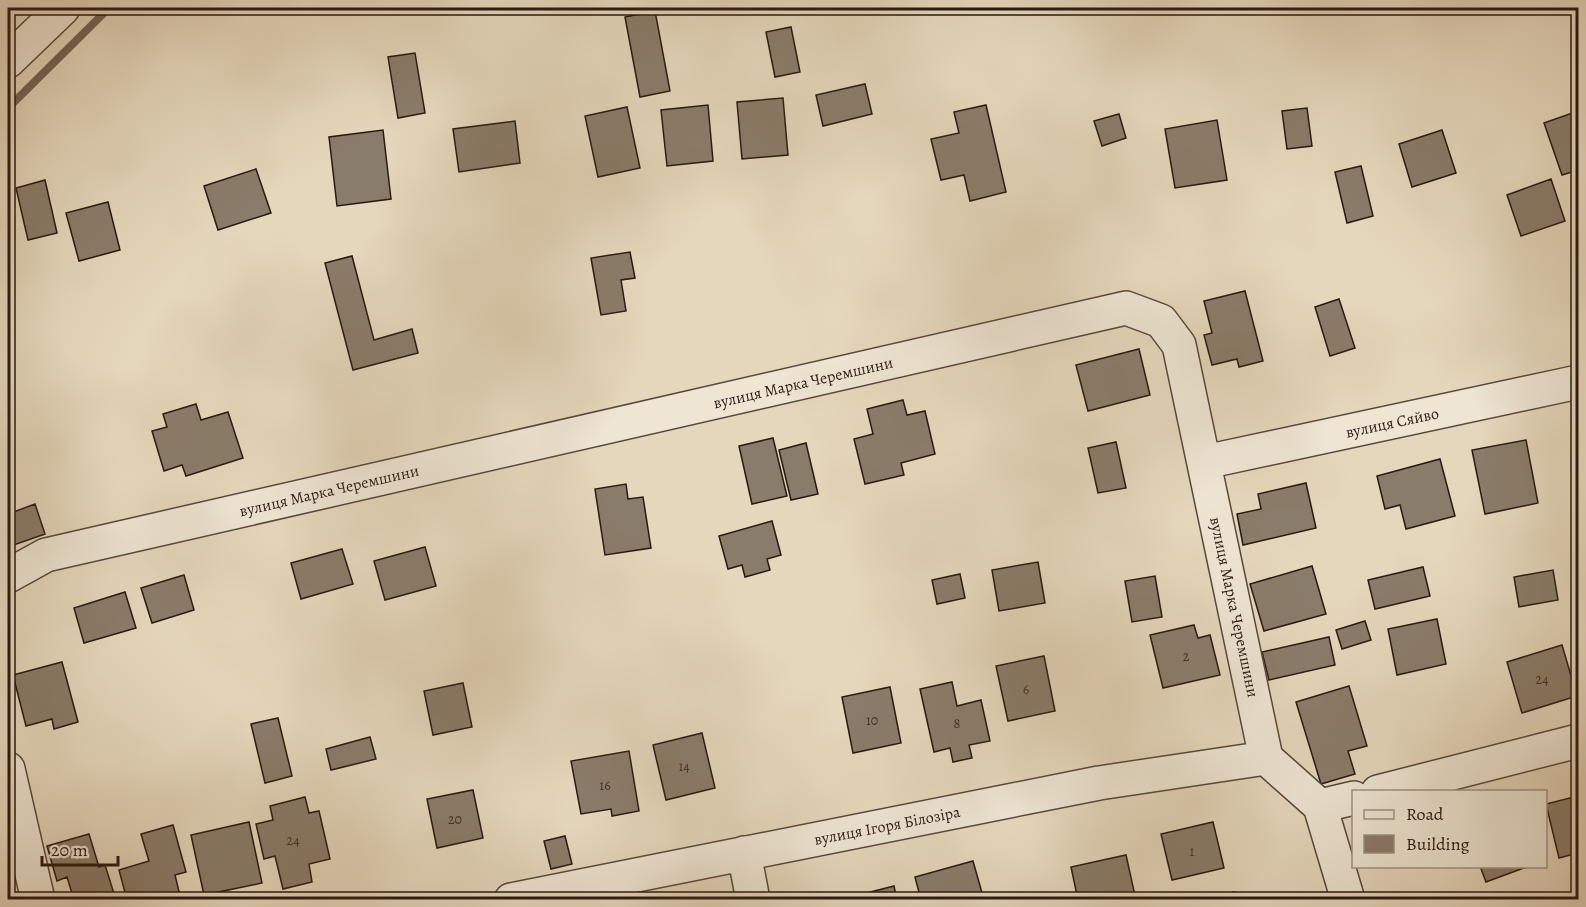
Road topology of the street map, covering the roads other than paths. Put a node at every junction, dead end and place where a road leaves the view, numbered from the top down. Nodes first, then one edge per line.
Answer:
1 (63, 8) edge
2 (8, 61) edge
3 (1578, 382) edge
4 (1205, 462) junction
5 (8, 576) edge
6 (1578, 741) edge
7 (1266, 758) junction
8 (8, 768) edge
9 (1386, 790) edge
10 (1352, 798) edge
11 (1320, 806) junction
12 (744, 853) junction
13 (39, 900) edge
14 (511, 900) edge
15 (753, 900) edge
16 (1348, 900) edge

1 - 2 street
3 - 4 street, вулиця Сяйво
4 - 5 street, вулиця Марка Черемшини
4 - 7 street, вулиця Марка Черемшини
6 - 9 street
7 - 11 street
7 - 12 street, вулиця Ігоря Білозіра
8 - 13 street
10 - 11 street
11 - 16 street
12 - 14 street, вулиця Ігоря Білозіра
12 - 15 street

